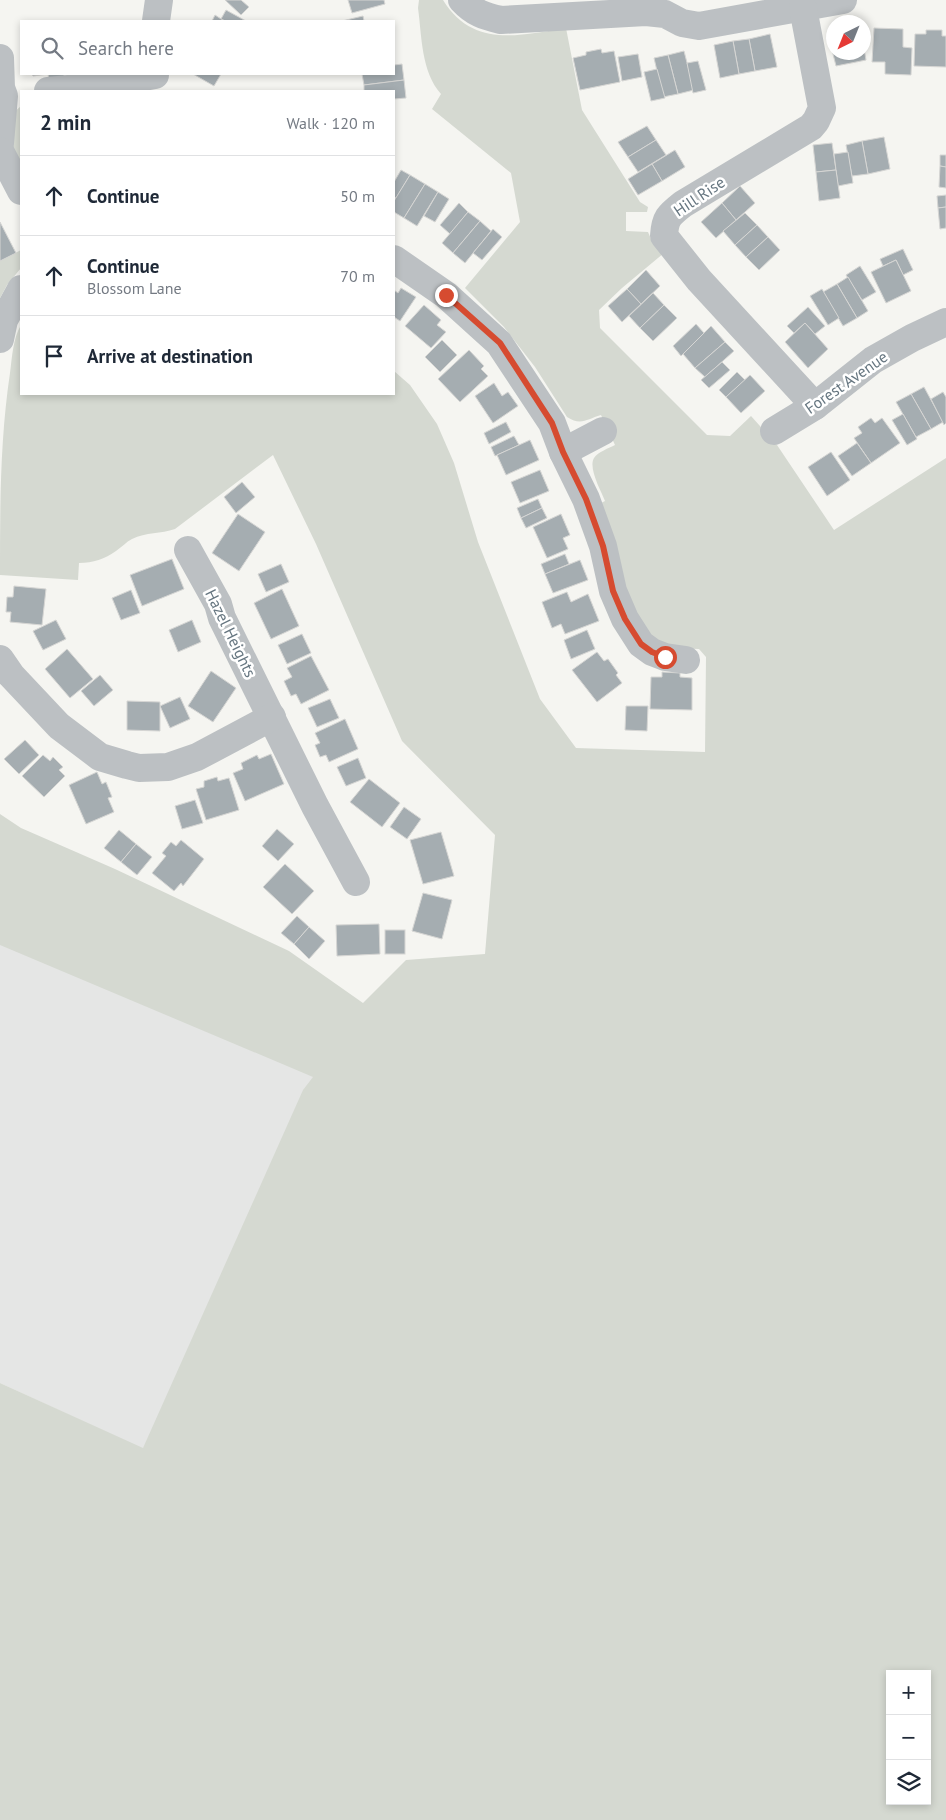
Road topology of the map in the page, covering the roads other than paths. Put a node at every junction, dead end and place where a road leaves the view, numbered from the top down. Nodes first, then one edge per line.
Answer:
1 (159, 0) edge
2 (462, 0) edge
3 (843, 0) edge
4 (803, 8) junction
5 (156, 20) edge
6 (0, 58) edge
7 (157, 80) edge
8 (58, 90) edge
9 (13, 95) edge
10 (0, 143) edge
11 (0, 151) edge
12 (20, 189) edge
13 (395, 260) edge
14 (20, 290) edge
15 (946, 322) edge
16 (0, 339) edge
17 (815, 406) junction
18 (774, 431) dead end
19 (603, 432) dead end
20 (563, 452) junction
21 (188, 550) dead end
22 (0, 659) edge
23 (686, 660) dead end
24 (272, 717) junction
25 (356, 882) dead end

1 - 5 street
2 - 4 street
3 - 4 street
4 - 17 street, Hill Rise
6 - 9 street
7 - 8 street
9 - 10 street
11 - 12 street
13 - 20 street
14 - 16 street
15 - 17 street, Forest Avenue
17 - 18 street, Forest Avenue
19 - 20 street
20 - 23 street
21 - 24 street, Hazel Heights
22 - 24 street
24 - 25 street, Hazel Heights

